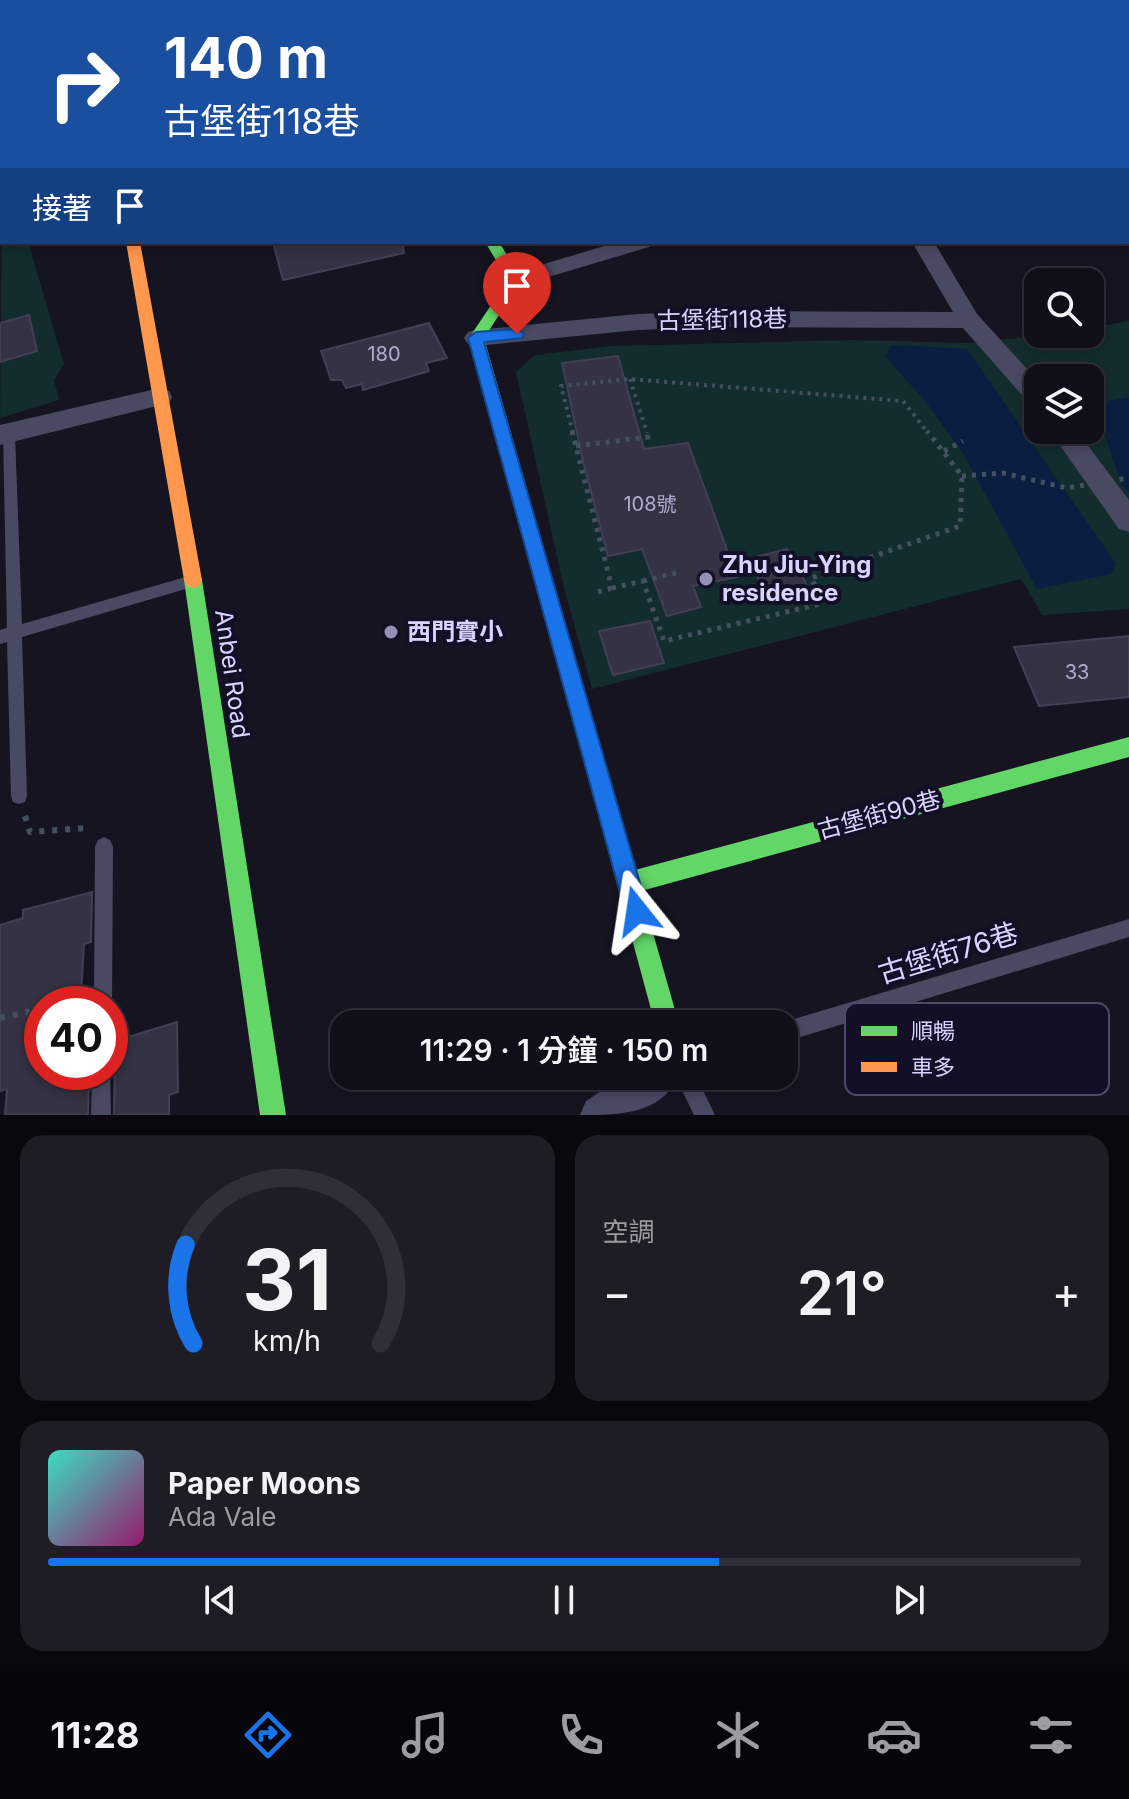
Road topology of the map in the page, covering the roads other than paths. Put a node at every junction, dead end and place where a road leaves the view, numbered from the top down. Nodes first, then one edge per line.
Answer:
1 (133, 244) edge
2 (493, 244) edge
3 (635, 244) edge
4 (924, 244) edge
5 (515, 280) junction
6 (969, 320) junction
7 (476, 338) junction
8 (1024, 378) edge
9 (160, 397) junction
10 (4, 434) edge
11 (1072, 444) edge
12 (1129, 521) edge
13 (193, 580) junction
14 (17, 631) junction
15 (0, 637) edge
16 (1129, 747) edge
17 (19, 796) road end
18 (104, 846) road end
19 (629, 883) junction
20 (1129, 928) edge
21 (103, 986) edge
22 (880, 1003) edge
23 (663, 1010) edge
24 (845, 1014) edge
25 (798, 1028) edge
26 (102, 1090) edge
27 (638, 1090) edge
28 (692, 1090) edge
29 (101, 1115) edge
30 (273, 1115) edge
31 (600, 1115) edge
32 (705, 1115) edge

1 - 9 street, Anbei Road
2 - 5 street
3 - 5 street
4 - 6 street
5 - 7 street
6 - 7 street, 古堡街118巷
6 - 8 street
7 - 19 street
9 - 10 street
9 - 13 street, Anbei Road
10 - 14 lane
11 - 12 street
13 - 14 lane
13 - 30 street, Anbei Road
14 - 15 lane
14 - 17 lane
16 - 19 street, 古堡街90巷
18 - 21 lane
19 - 23 street
20 - 22 lane, 古堡街76巷
24 - 25 lane, 古堡街76巷
26 - 29 lane
27 - 31 street
28 - 32 lane

